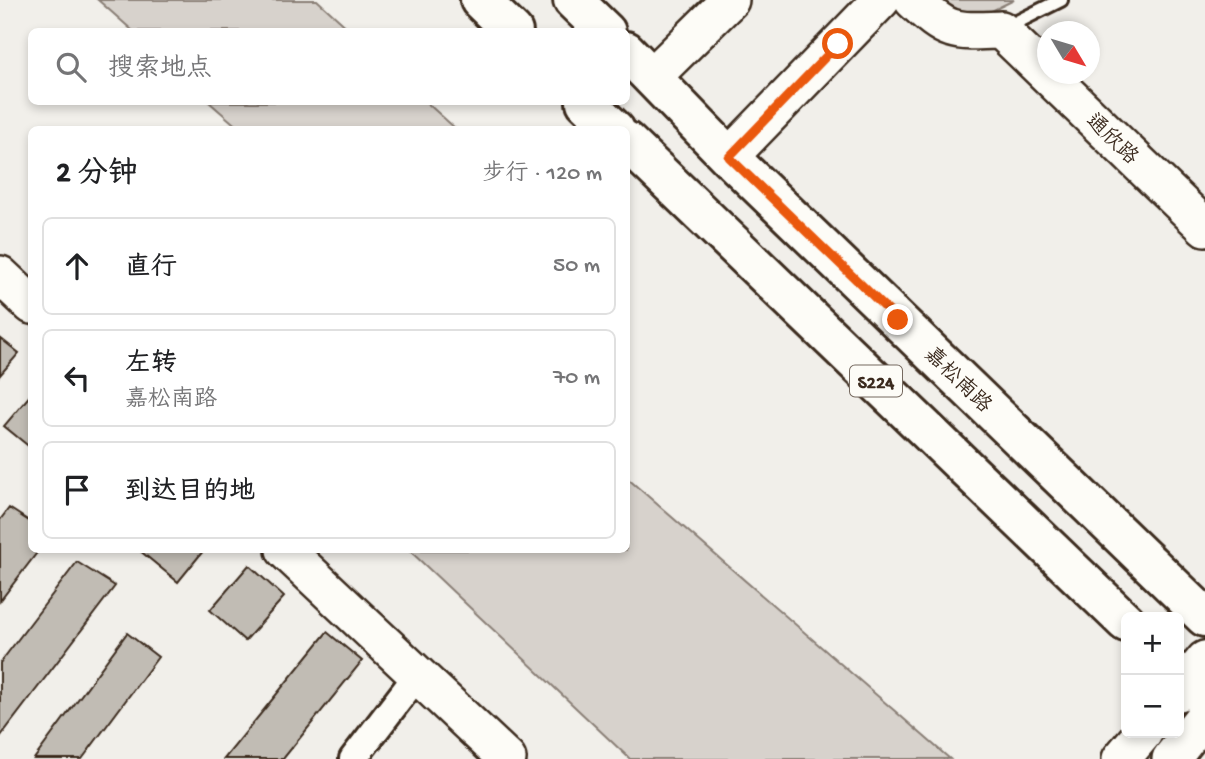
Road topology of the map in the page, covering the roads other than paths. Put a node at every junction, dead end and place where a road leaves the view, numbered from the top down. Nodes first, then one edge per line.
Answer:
1 (480, 0) edge
2 (573, 0) edge
3 (730, 0) edge
4 (881, 0) edge
5 (913, 0) edge
6 (1061, 0) edge
7 (509, 28) edge
8 (602, 28) edge
9 (1001, 30) junction
10 (640, 64) edge
11 (589, 105) edge
12 (611, 126) edge
13 (630, 145) edge
14 (729, 157) junction
15 (1205, 227) edge
16 (0, 275) edge
17 (28, 301) edge
18 (288, 553) edge
19 (1121, 617) edge
20 (1205, 617) edge
21 (416, 677) junction
22 (1205, 716) edge
23 (1139, 738) edge
24 (353, 759) edge
25 (507, 759) edge
26 (1121, 759) edge
27 (1171, 759) edge

1 - 7 main road
2 - 8 main road
3 - 10 street
4 - 14 street
5 - 9 street
6 - 9 lane
9 - 15 street, 通欣路
10 - 14 main road, 嘉松南路 / S224
11 - 12 main road
13 - 19 main road, S224
14 - 20 main road, 嘉松南路 / S224
16 - 17 street
18 - 21 street
21 - 24 street
21 - 25 street
22 - 27 street
23 - 26 street

